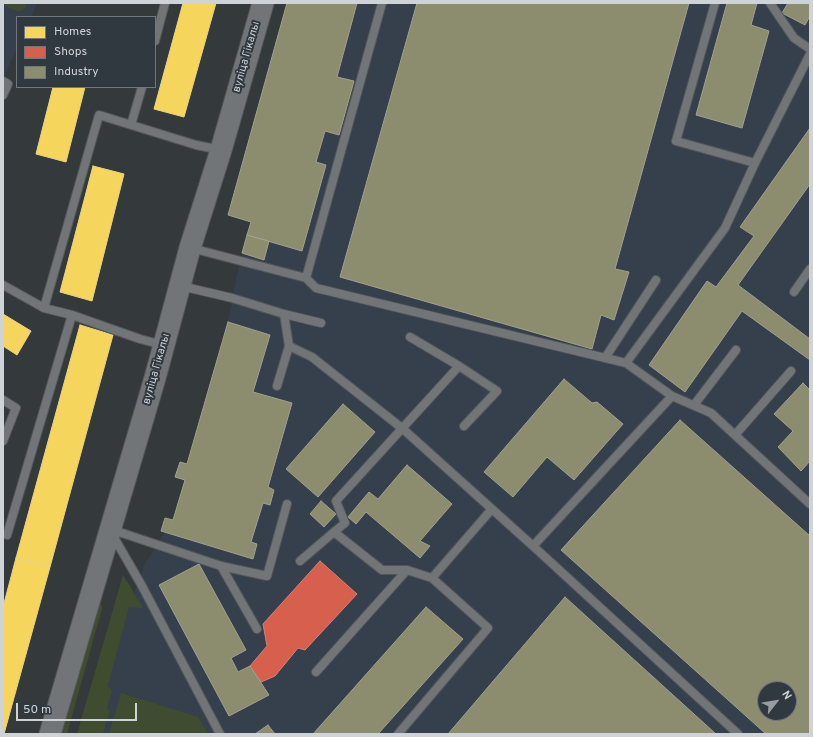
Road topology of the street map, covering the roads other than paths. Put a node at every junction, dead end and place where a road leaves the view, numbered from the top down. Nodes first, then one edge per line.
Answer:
1 (165, 3) edge
2 (263, 3) edge
3 (382, 3) edge
4 (715, 3) edge
5 (770, 3) edge
6 (156, 37) edge
7 (810, 49) edge
8 (810, 54) edge
9 (3, 81) edge
10 (142, 88) edge
11 (3, 95) edge
12 (131, 125) junction
13 (221, 150) junction
14 (755, 163) junction
15 (190, 248) junction
16 (810, 269) edge
17 (306, 278) junction
18 (656, 280) dead end
19 (3, 285) edge
20 (180, 286) junction
21 (794, 292) dead end
22 (44, 308) junction
23 (284, 314) junction
24 (72, 315) junction
25 (321, 323) dead end
26 (410, 337) dead end
27 (164, 345) junction
28 (289, 346) junction
29 (736, 350) dead end
30 (605, 358) junction
31 (626, 363) junction
32 (459, 366) junction
33 (792, 371) dead end
34 (277, 386) dead end
35 (672, 396) junction
36 (3, 400) edge
37 (694, 405) junction
38 (464, 426) dead end
39 (402, 429) junction
40 (736, 435) junction
41 (3, 441) edge
42 (808, 499) edge
43 (287, 504) dead end
44 (491, 510) junction
45 (110, 529) junction
46 (334, 532) junction
47 (7, 535) dead end
48 (533, 546) junction
49 (300, 561) dead end
50 (221, 566) junction
51 (408, 570) junction
52 (432, 578) junction
53 (257, 629) dead end
54 (316, 672) dead end
55 (50, 734) edge
56 (220, 734) edge
57 (398, 734) edge
58 (738, 734) edge

1 - 6 lane
2 - 13 street, вуліца Гікалы
3 - 17 lane
4 - 14 lane
5 - 7 lane
8 - 14 lane
9 - 11 lane
10 - 12 lane
12 - 13 lane
12 - 22 lane
13 - 15 street, вуліца Гікалы
14 - 31 lane
15 - 17 lane
15 - 20 street, вуліца Гікалы
16 - 21 lane
17 - 30 lane
18 - 30 lane
19 - 22 lane
20 - 23 lane
20 - 27 street, вуліца Гікалы
22 - 24 lane
23 - 25 lane
23 - 28 lane
24 - 27 lane
24 - 47 lane
26 - 32 lane
27 - 45 street, вуліца Гікалы
28 - 34 lane
28 - 39 lane
29 - 37 lane
30 - 31 lane
31 - 35 lane
32 - 38 lane
32 - 39 lane
33 - 40 lane
35 - 37 lane
35 - 48 lane
36 - 41 lane
37 - 40 lane
39 - 44 lane
39 - 46 lane
40 - 42 lane
43 - 50 lane
44 - 48 lane
44 - 52 lane
45 - 50 lane
45 - 55 street, вуліца Гікалы
45 - 56 lane
46 - 49 lane
46 - 51 lane
48 - 58 lane
50 - 53 lane
51 - 52 lane
51 - 54 lane
52 - 57 lane

